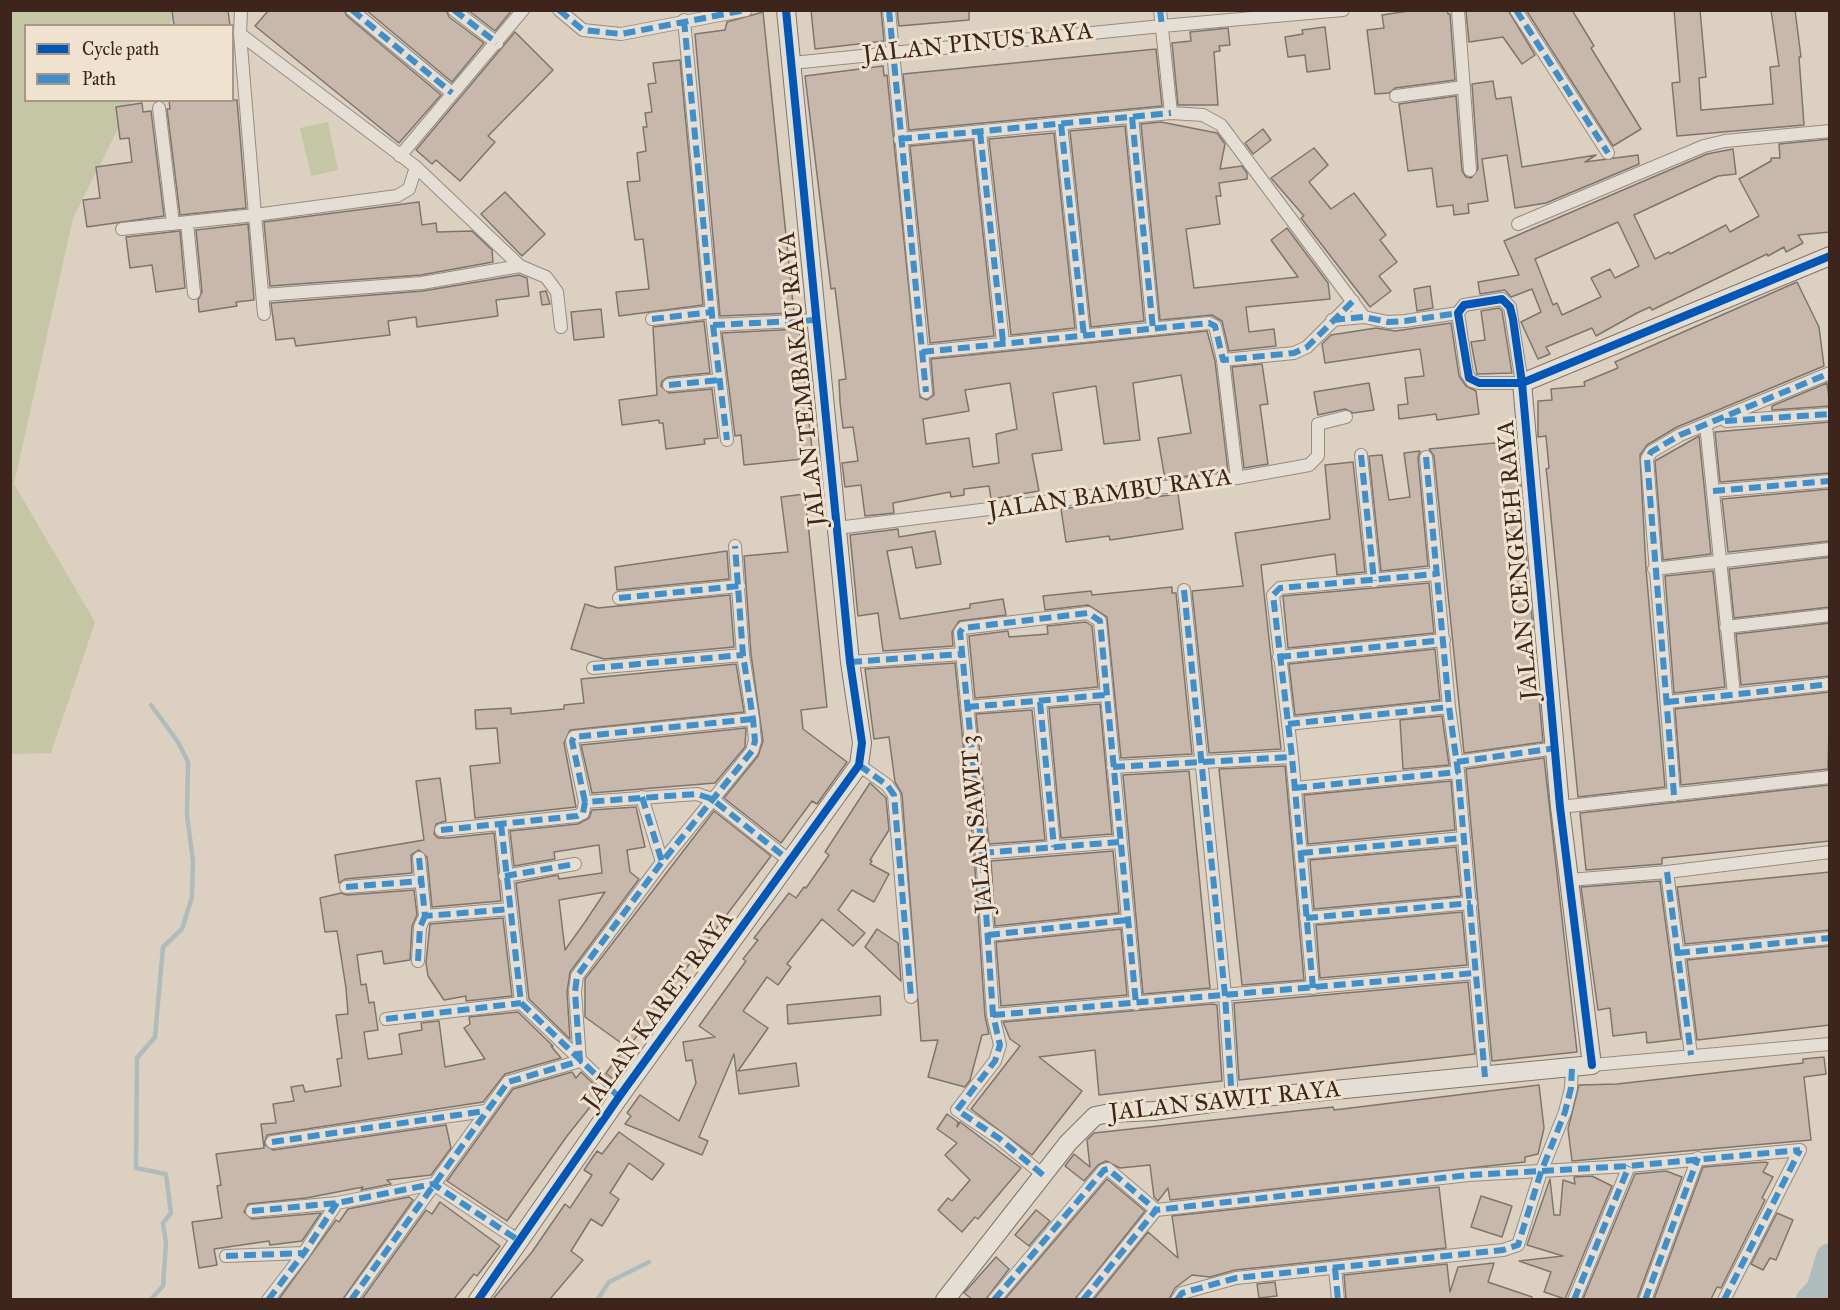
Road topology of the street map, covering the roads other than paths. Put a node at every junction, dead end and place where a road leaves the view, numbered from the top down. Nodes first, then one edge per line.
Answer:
1 (242, 10) edge
2 (352, 10) edge
3 (454, 10) edge
4 (524, 10) edge
5 (559, 10) edge
6 (746, 10) edge
7 (786, 10) edge
8 (889, 10) edge
9 (1160, 10) edge
10 (1343, 10) edge
11 (1458, 10) edge
12 (1516, 10) edge
13 (684, 20) junction
14 (1162, 26) junction
15 (240, 34) junction
16 (497, 44) junction
17 (892, 52) junction
18 (792, 63) junction
19 (1464, 87) junction
20 (452, 93) junction
21 (1396, 96) dead end
22 (159, 108) dead end
23 (1171, 113) junction
24 (1132, 117) junction
25 (1061, 124) junction
26 (1830, 131) edge
27 (980, 132) junction
28 (900, 139) junction
29 (1608, 153) dead end
30 (400, 156) junction
31 (416, 167) junction
32 (1470, 170) dead end
33 (255, 215) junction
34 (187, 223) junction
35 (173, 224) junction
36 (1518, 224) dead end
37 (122, 229) dead end
38 (1830, 256) edge
39 (519, 266) junction
40 (194, 293) dead end
41 (263, 296) junction
42 (1353, 301) junction
43 (1458, 313) junction
44 (264, 314) dead end
45 (1364, 317) junction
46 (652, 319) dead end
47 (713, 319) junction
48 (816, 320) junction
49 (1332, 320) junction
50 (561, 327) dead end
51 (1153, 329) junction
52 (1084, 336) junction
53 (1003, 342) junction
54 (921, 352) junction
55 (1223, 360) junction
56 (1830, 373) edge
57 (720, 380) junction
58 (1522, 383) junction
59 (669, 385) dead end
60 (926, 392) dead end
61 (1830, 414) edge
62 (1346, 417) dead end
63 (1711, 424) junction
64 (727, 440) dead end
65 (1361, 454) dead end
66 (1426, 457) dead end
67 (1237, 478) junction
68 (1830, 481) edge
69 (1713, 491) junction
70 (837, 528) junction
71 (735, 546) dead end
72 (1830, 549) edge
73 (1719, 560) junction
74 (1654, 568) junction
75 (1436, 574) junction
76 (1374, 581) junction
77 (739, 586) junction
78 (1184, 590) dead end
79 (619, 598) dead end
80 (1830, 615) edge
81 (1726, 627) junction
82 (1444, 640) junction
83 (962, 654) junction
84 (743, 655) junction
85 (1279, 657) junction
86 (850, 662) junction
87 (593, 668) dead end
88 (1830, 684) edge
89 (1734, 694) junction
90 (1105, 695) junction
91 (1040, 702) junction
92 (1666, 702) junction
93 (967, 707) junction
94 (1449, 707) junction
95 (753, 719) junction
96 (1288, 724) junction
97 (862, 743) joint
98 (1556, 748) junction
99 (1292, 757) junction
100 (1201, 760) junction
101 (859, 765) junction
102 (1113, 767) junction
103 (1458, 767) junction
104 (1830, 777) edge
105 (1295, 788) junction
106 (1674, 795) junction
107 (642, 797) junction
108 (712, 799) junction
109 (585, 802) junction
110 (1560, 807) junction
111 (501, 824) junction
112 (441, 830) dead end
113 (1463, 838) junction
114 (1119, 842) junction
115 (1054, 847) junction
116 (1830, 852) edge
117 (982, 853) junction
118 (1301, 853) junction
119 (419, 858) dead end
120 (662, 862) junction
121 (791, 862) junction
122 (575, 864) dead end
123 (1667, 872) junction
124 (505, 876) junction
125 (1569, 880) junction
126 (420, 881) junction
127 (346, 887) dead end
128 (1471, 903) junction
129 (510, 909) junction
130 (424, 916) junction
131 (1306, 918) junction
132 (1127, 920) junction
133 (988, 935) junction
134 (1830, 938) edge
135 (1678, 953) junction
136 (418, 961) dead end
137 (1475, 973) junction
138 (1313, 988) junction
139 (1225, 994) junction
140 (911, 997) dead end
141 (520, 1003) junction
142 (1136, 1004) junction
143 (993, 1015) junction
144 (386, 1019) dead end
145 (1830, 1044) edge
146 (1691, 1055) junction
147 (580, 1061) junction
148 (1592, 1065) junction
149 (1572, 1067) junction
150 (1485, 1077) junction
151 (619, 1097) junction
152 (1232, 1101) junction
153 (485, 1112) junction
154 (272, 1142) dead end
155 (1698, 1158) junction
156 (1629, 1166) junction
157 (1541, 1172) junction
158 (1042, 1175) junction
159 (433, 1184) junction
160 (337, 1203) junction
161 (1156, 1210) junction
162 (252, 1211) dead end
163 (521, 1242) junction
164 (304, 1253) junction
165 (226, 1256) dead end
166 (1335, 1268) junction
167 (1183, 1297) edge
168 (268, 1299) edge
169 (351, 1299) edge
170 (478, 1299) edge
171 (945, 1299) edge
172 (994, 1299) edge
173 (1083, 1299) edge
174 (1338, 1299) edge
175 (1574, 1299) edge
176 (1645, 1299) edge
177 (1724, 1299) edge

1 - 15 street
2 - 20 street
3 - 16 street
4 - 16 street
5 - 13 street
6 - 13 street
7 - 18 street, JALAN TEMBAKAU RAYA
8 - 17 street
9 - 14 street
10 - 14 street, JALAN PINUS RAYA
11 - 19 street
12 - 29 street
13 - 47 street
14 - 17 street, JALAN PINUS RAYA
14 - 23 street
15 - 30 street
15 - 33 street
16 - 20 street
17 - 18 street, JALAN PINUS RAYA
17 - 28 street
18 - 48 street, JALAN TEMBAKAU RAYA
19 - 21 street
19 - 32 street
20 - 30 street
22 - 35 street
23 - 24 street
23 - 42 street
24 - 25 street
24 - 51 street
25 - 27 street
25 - 52 street
26 - 36 street
27 - 28 street
27 - 53 street
28 - 54 street
30 - 31 street
31 - 33 street
31 - 39 street
33 - 34 street
33 - 41 street
34 - 35 street
34 - 40 street
35 - 37 street
38 - 58 street, JALAN CENGKEH RAYA
39 - 41 street
39 - 50 street
41 - 44 street
42 - 45 street
42 - 49 street
43 - 45 street
43 - 58 street
43 - 58 street
45 - 49 street
46 - 47 street
47 - 48 street
47 - 57 street
48 - 70 street, JALAN TEMBAKAU RAYA
49 - 55 street
51 - 52 street
51 - 55 street
52 - 53 street
53 - 54 street
54 - 60 street
55 - 67 street
56 - 63 street
57 - 59 street
57 - 64 street
58 - 98 street, JALAN CENGKEH RAYA
61 - 63 street
62 - 67 street, JALAN BAMBU RAYA
63 - 69 street
63 - 74 street
65 - 76 street
66 - 75 street
67 - 70 street, JALAN BAMBU RAYA
68 - 69 street
69 - 73 street
70 - 86 street, JALAN TEMBAKAU RAYA
71 - 77 street
72 - 73 street
73 - 74 street
73 - 81 street
74 - 92 street
75 - 76 street
75 - 82 street
76 - 85 street
77 - 79 street
77 - 84 street
78 - 100 street
80 - 81 street
81 - 89 street
82 - 85 street
82 - 94 street
83 - 86 street
83 - 90 street, JALAN SAWIT 3
83 - 93 street, JALAN SAWIT 3
84 - 87 street
84 - 95 street
85 - 96 street
86 - 97 street, JALAN TEMBAKAU RAYA
88 - 89 street
89 - 92 street
90 - 91 street
90 - 102 street
91 - 93 street
91 - 115 street
92 - 106 street
93 - 117 street, JALAN SAWIT 3
94 - 96 street
94 - 103 street
95 - 108 street
95 - 109 street
96 - 99 street
97 - 101 street, JALAN KARET RAYA
98 - 103 street
98 - 110 street, JALAN CENGKEH RAYA
99 - 100 street
99 - 105 street
100 - 102 street
100 - 139 street
101 - 121 street, JALAN KARET RAYA
101 - 140 street
102 - 114 street
103 - 105 street
103 - 113 street
104 - 106 street
105 - 118 street
106 - 110 street
107 - 108 street
107 - 109 street
107 - 120 street
108 - 120 street
108 - 121 street
109 - 111 street
110 - 125 street, JALAN CENGKEH RAYA
111 - 112 street
111 - 124 street
113 - 118 street
113 - 128 street
114 - 115 street
114 - 132 street
115 - 117 street
116 - 123 street
117 - 133 street, JALAN SAWIT 3
118 - 131 street
119 - 126 street
120 - 147 street
121 - 151 street, JALAN KARET RAYA
122 - 124 street
123 - 125 street
123 - 135 street
124 - 129 street
125 - 148 street, JALAN CENGKEH RAYA
126 - 127 street
126 - 130 street
128 - 131 street
128 - 137 street
129 - 130 street
129 - 141 street
130 - 136 street
131 - 138 street
132 - 133 street
132 - 142 street
133 - 143 street, JALAN SAWIT 3
134 - 135 street
135 - 146 street
137 - 138 street
137 - 150 street
138 - 139 street
139 - 142 street
139 - 152 street
141 - 144 street
141 - 147 street
142 - 143 street
143 - 158 street, JALAN SAWIT 3
145 - 146 street
146 - 148 street
147 - 151 street
147 - 153 street
148 - 149 street, JALAN SAWIT RAYA
149 - 150 street, JALAN SAWIT RAYA
149 - 157 street
150 - 152 street, JALAN SAWIT RAYA
151 - 163 street, JALAN KARET RAYA
152 - 158 street, JALAN SAWIT RAYA
153 - 154 street
153 - 159 street
155 - 156 street
155 - 176 street
155 - 177 street
156 - 157 street
156 - 175 street
157 - 161 street
157 - 166 street
158 - 171 street, JALAN SAWIT RAYA
159 - 160 street
159 - 163 street
159 - 169 street
160 - 162 street
160 - 164 street
161 - 172 street
161 - 173 street
163 - 170 street, JALAN KARET RAYA
164 - 165 street
164 - 168 street
166 - 167 street
166 - 174 street

